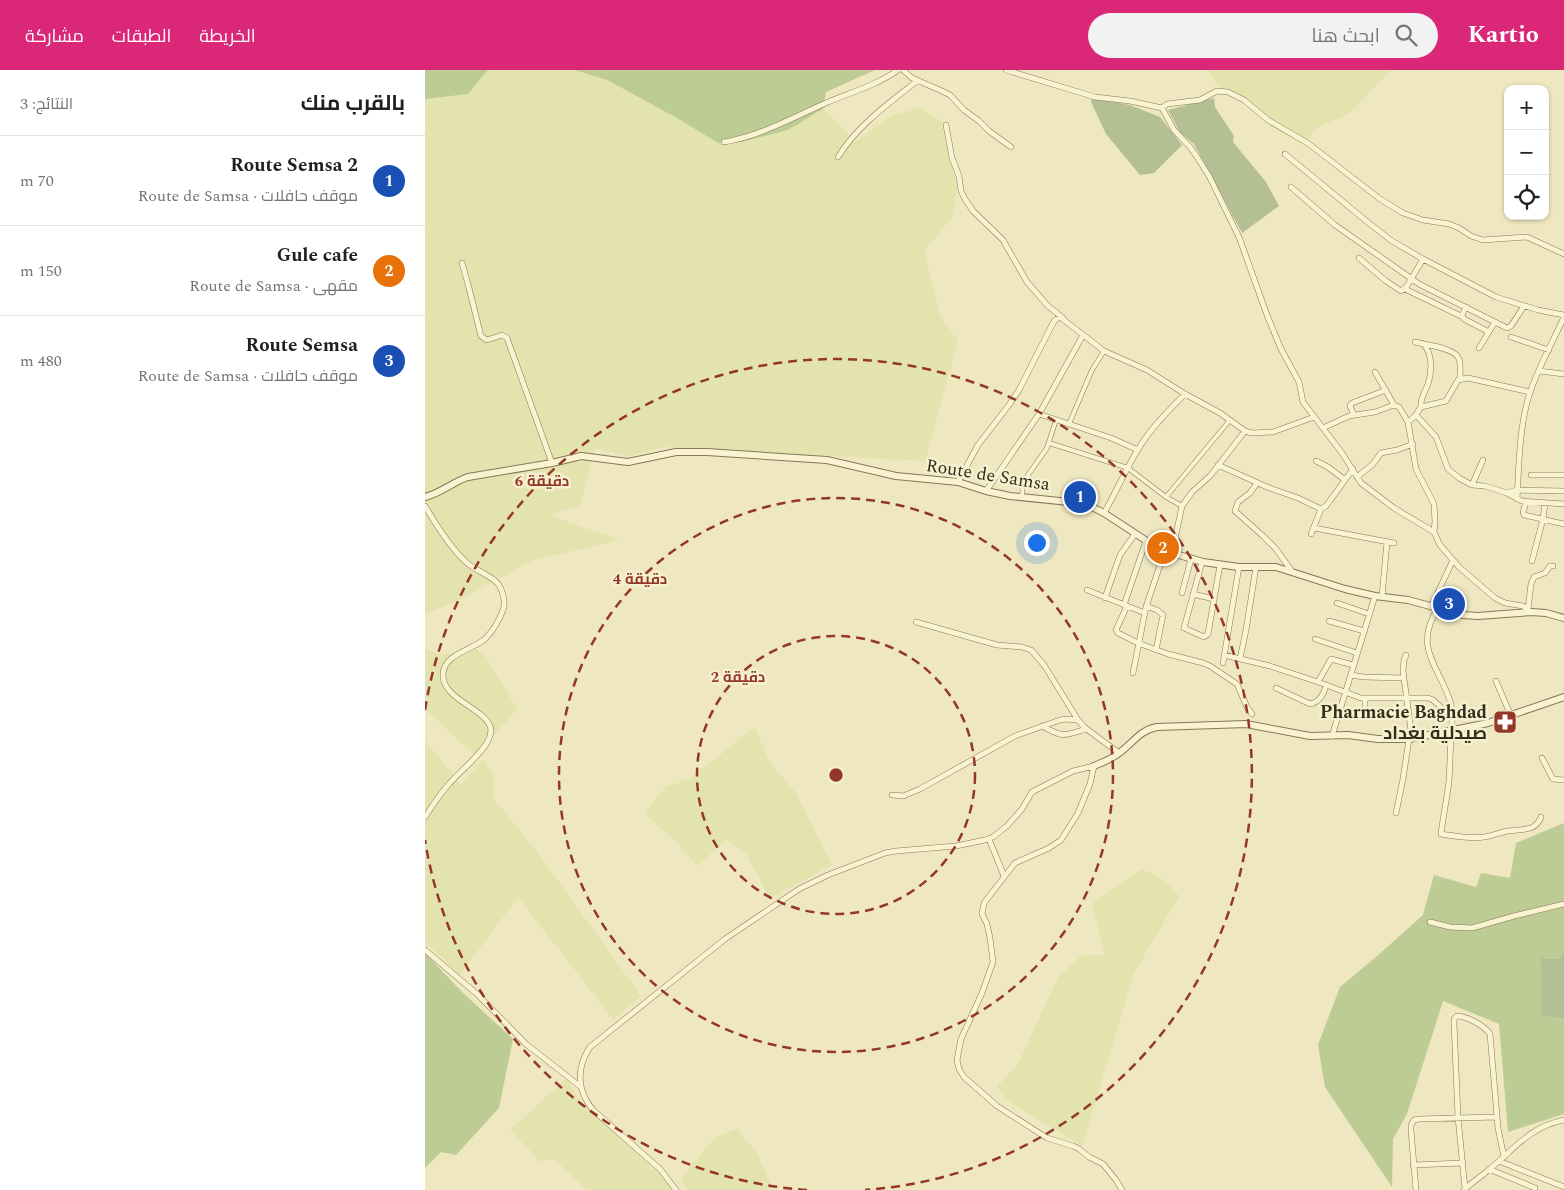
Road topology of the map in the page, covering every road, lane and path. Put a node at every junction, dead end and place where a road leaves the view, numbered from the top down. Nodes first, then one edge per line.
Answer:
1 (899, 70) edge
2 (903, 70) edge
3 (1006, 70) edge
4 (917, 81) junction
5 (1162, 108) junction
6 (946, 125) dead end
7 (724, 142) dead end
8 (1011, 147) dead end
9 (1285, 154) dead end
10 (838, 157) dead end
11 (1291, 187) dead end
12 (1564, 254) edge
13 (1359, 258) dead end
14 (1423, 260) junction
15 (461, 263) dead end
16 (1412, 278) junction
17 (1405, 289) junction
18 (1524, 306) junction
19 (1466, 307) junction
20 (1564, 316) edge
21 (1463, 317) junction
22 (1063, 319) junction
23 (1495, 322) junction
24 (1489, 332) junction
25 (1083, 335) junction
26 (1511, 337) dead end
27 (1415, 342) dead end
28 (1422, 344) junction
29 (1479, 348) dead end
30 (1549, 350) junction
31 (1104, 351) junction
32 (1539, 371) junction
33 (1375, 372) dead end
34 (1564, 374) edge
35 (1459, 379) junction
36 (1386, 390) junction
37 (1530, 392) junction
38 (1185, 394) junction
39 (1394, 406) junction
40 (1421, 407) junction
41 (1039, 414) junction
42 (1354, 415) junction
43 (1416, 415) junction
44 (1314, 417) junction
45 (1057, 420) junction
46 (1230, 420) junction
47 (1408, 422) junction
48 (1069, 424) junction
49 (1323, 428) junction
50 (1245, 430) junction
51 (1049, 443) junction
52 (1413, 444) junction
53 (1138, 450) junction
54 (1483, 460) dead end
55 (1316, 461) dead end
56 (552, 463) junction
57 (1218, 465) junction
58 (1128, 468) junction
59 (1353, 469) junction
60 (1531, 475) dead end
61 (1564, 475) edge
62 (1357, 476) junction
63 (1345, 480) junction
64 (958, 482) junction
65 (1257, 483) junction
66 (1472, 485) junction
67 (1517, 490) junction
68 (1564, 491) edge
69 (986, 492) junction
70 (1507, 493) junction
71 (1166, 496) junction
72 (425, 497) edge
73 (1022, 497) junction
74 (1517, 499) junction
75 (1527, 502) junction
76 (1545, 503) junction
77 (1564, 504) edge
78 (425, 506) edge
79 (1182, 506) junction
80 (1321, 509) junction
81 (1104, 513) junction
82 (1543, 519) junction
83 (1564, 524) edge
84 (1314, 528) junction
85 (1434, 532) junction
86 (1135, 534) junction
87 (1311, 534) dead end
88 (1146, 541) junction
89 (1387, 542) junction
90 (1394, 544) dead end
91 (1165, 550) junction
92 (1172, 553) junction
93 (1191, 559) junction
94 (1453, 560) junction
95 (1532, 561) dead end
96 (1201, 562) junction
97 (1220, 565) junction
98 (1553, 566) dead end
99 (1239, 567) junction
100 (1256, 567) junction
101 (1291, 570) junction
102 (1087, 590) dead end
103 (1182, 593) dead end
104 (1193, 594) junction
105 (1378, 596) junction
106 (1105, 598) junction
107 (1214, 599) junction
108 (1337, 603) dead end
109 (1125, 605) junction
110 (1146, 606) junction
111 (1435, 606) junction
112 (1530, 611) junction
113 (1145, 612) junction
114 (1369, 614) junction
115 (1564, 618) edge
116 (1329, 621) dead end
117 (916, 622) dead end
118 (1364, 631) junction
119 (1315, 639) dead end
120 (1138, 643) junction
121 (1156, 650) junction
122 (1357, 653) junction
123 (1224, 655) junction
124 (1406, 655) dead end
125 (1240, 659) junction
126 (1223, 663) dead end
127 (1353, 665) junction
128 (1133, 673) dead end
129 (1351, 675) junction
130 (1404, 678) junction
131 (1496, 681) dead end
132 (1318, 682) junction
133 (1326, 685) junction
134 (1276, 688) dead end
135 (1345, 691) junction
136 (1406, 697) junction
137 (1564, 698) edge
138 (1365, 699) junction
139 (1444, 710) dead end
140 (1407, 711) junction
141 (1252, 714) dead end
142 (1511, 716) junction
143 (1078, 720) junction
144 (1043, 726) junction
145 (1086, 728) junction
146 (1451, 731) junction
147 (1332, 736) junction
148 (1410, 739) junction
149 (1119, 753) junction
150 (1542, 758) dead end
151 (1094, 766) junction
152 (1564, 780) edge
153 (892, 795) dead end
154 (1397, 814) dead end
155 (425, 817) edge
156 (1541, 817) dead end
157 (989, 839) junction
158 (1005, 876) junction
159 (1564, 904) edge
160 (1430, 922) dead end
161 (425, 950) edge
162 (581, 1086) junction
163 (1458, 1117) junction
164 (1497, 1117) junction
165 (1564, 1120) edge
166 (1501, 1159) junction
167 (1463, 1163) junction
168 (1413, 1165) junction
169 (1489, 1170) junction
170 (1564, 1187) edge
171 (1535, 1188) dead end
172 (1464, 1189) edge
173 (677, 1190) edge
174 (1122, 1190) edge
175 (1416, 1190) edge

1 - 7 street
2 - 4 street
3 - 5 street
4 - 8 street
4 - 10 street
5 - 12 street
5 - 44 street
6 - 22 street
9 - 14 street
11 - 16 street
13 - 17 street
14 - 16 street
14 - 18 street
15 - 56 street
16 - 17 street
16 - 19 street
17 - 21 street
18 - 20 street
18 - 23 street
19 - 21 street
19 - 23 street
20 - 30 street
21 - 24 street
22 - 25 street
22 - 64 street
23 - 24 street
24 - 29 street
25 - 31 street
25 - 41 street
26 - 30 street
27 - 28 street
28 - 35 street
28 - 40 street
30 - 32 street
31 - 38 street
31 - 48 street
32 - 34 street
32 - 37 street
33 - 36 street
35 - 37 street
35 - 40 street
36 - 39 street
36 - 42 street
37 - 67 street
38 - 46 street
38 - 53 street
39 - 42 street
39 - 47 street
40 - 43 street
41 - 45 street
41 - 69 street
42 - 49 street
43 - 47 street
43 - 66 street
44 - 49 street
44 - 50 street
45 - 48 street
45 - 51 street
46 - 50 street
46 - 71 street
47 - 52 street
48 - 53 street
49 - 59 street
50 - 57 street
51 - 58 street
51 - 73 street
52 - 62 street
52 - 85 street
53 - 58 street
54 - 66 street
55 - 63 street
56 - 64 street, Route de Samsa
56 - 72 street, Route de Samsa
57 - 65 street
57 - 79 street
58 - 71 street
58 - 81 street
59 - 62 street
59 - 63 street
60 - 61 street
62 - 85 street
63 - 80 street
64 - 69 street, Route de Samsa
65 - 80 street
65 - 101 street
66 - 70 street
67 - 68 street
67 - 70 street
67 - 74 street
69 - 73 street, Route de Samsa
70 - 74 street
71 - 79 street
73 - 81 street, Route de Samsa
74 - 75 street
75 - 76 street
75 - 82 street
76 - 77 street
76 - 82 street
78 - 155 street
79 - 92 street
80 - 84 street
81 - 86 street, Route de Samsa
82 - 83 street
82 - 95 street
84 - 87 street
84 - 89 street
85 - 94 street
86 - 88 street, Route de Samsa
86 - 106 street
88 - 91 street, Route de Samsa
88 - 109 street
89 - 90 street
89 - 105 street
91 - 92 street, Route de Samsa
91 - 110 street
92 - 93 street, Route de Samsa
93 - 96 street, Route de Samsa
93 - 103 street
94 - 111 street
94 - 112 street
96 - 97 street, Route de Samsa
96 - 104 street
97 - 99 street, Route de Samsa
97 - 107 street
98 - 112 street
99 - 100 street, Route de Samsa
99 - 123 street
100 - 101 street, Route de Samsa
100 - 125 street
101 - 105 street, Route de Samsa
102 - 106 street
104 - 107 street
104 - 107 street
105 - 111 street, Route de Samsa
105 - 114 street
106 - 109 street
108 - 114 street
109 - 113 street
109 - 120 street
110 - 113 street
110 - 121 street
111 - 112 street, Route de Samsa
111 - 146 street
112 - 115 street, Route de Samsa
113 - 120 street
114 - 118 street
116 - 118 street
117 - 143 street
118 - 122 street
119 - 122 street
120 - 121 street
120 - 128 street
121 - 141 street
122 - 127 street
123 - 125 street
123 - 126 street
124 - 130 street
125 - 132 street
127 - 129 street
127 - 132 street
129 - 130 street
129 - 135 street
130 - 136 street
131 - 142 street
132 - 133 street
133 - 134 street
133 - 135 street
135 - 138 street
135 - 147 street
136 - 138 street
136 - 139 street
136 - 140 street
137 - 142 street
138 - 140 street
140 - 148 street
142 - 146 street
143 - 144 street
143 - 145 street
144 - 145 street
144 - 153 street
145 - 149 street
146 - 148 street
146 - 156 street
147 - 148 street
147 - 149 street
148 - 154 street
149 - 151 street
150 - 152 street
151 - 157 street
151 - 158 street
157 - 158 street
157 - 162 street
158 - 174 street
159 - 160 street
161 - 162 street
162 - 173 street
163 - 164 street
163 - 164 street
163 - 167 street
163 - 168 street
164 - 166 street
165 - 166 street
166 - 169 street
166 - 170 street
167 - 168 street
167 - 172 street
168 - 175 street
169 - 171 street
169 - 172 street

